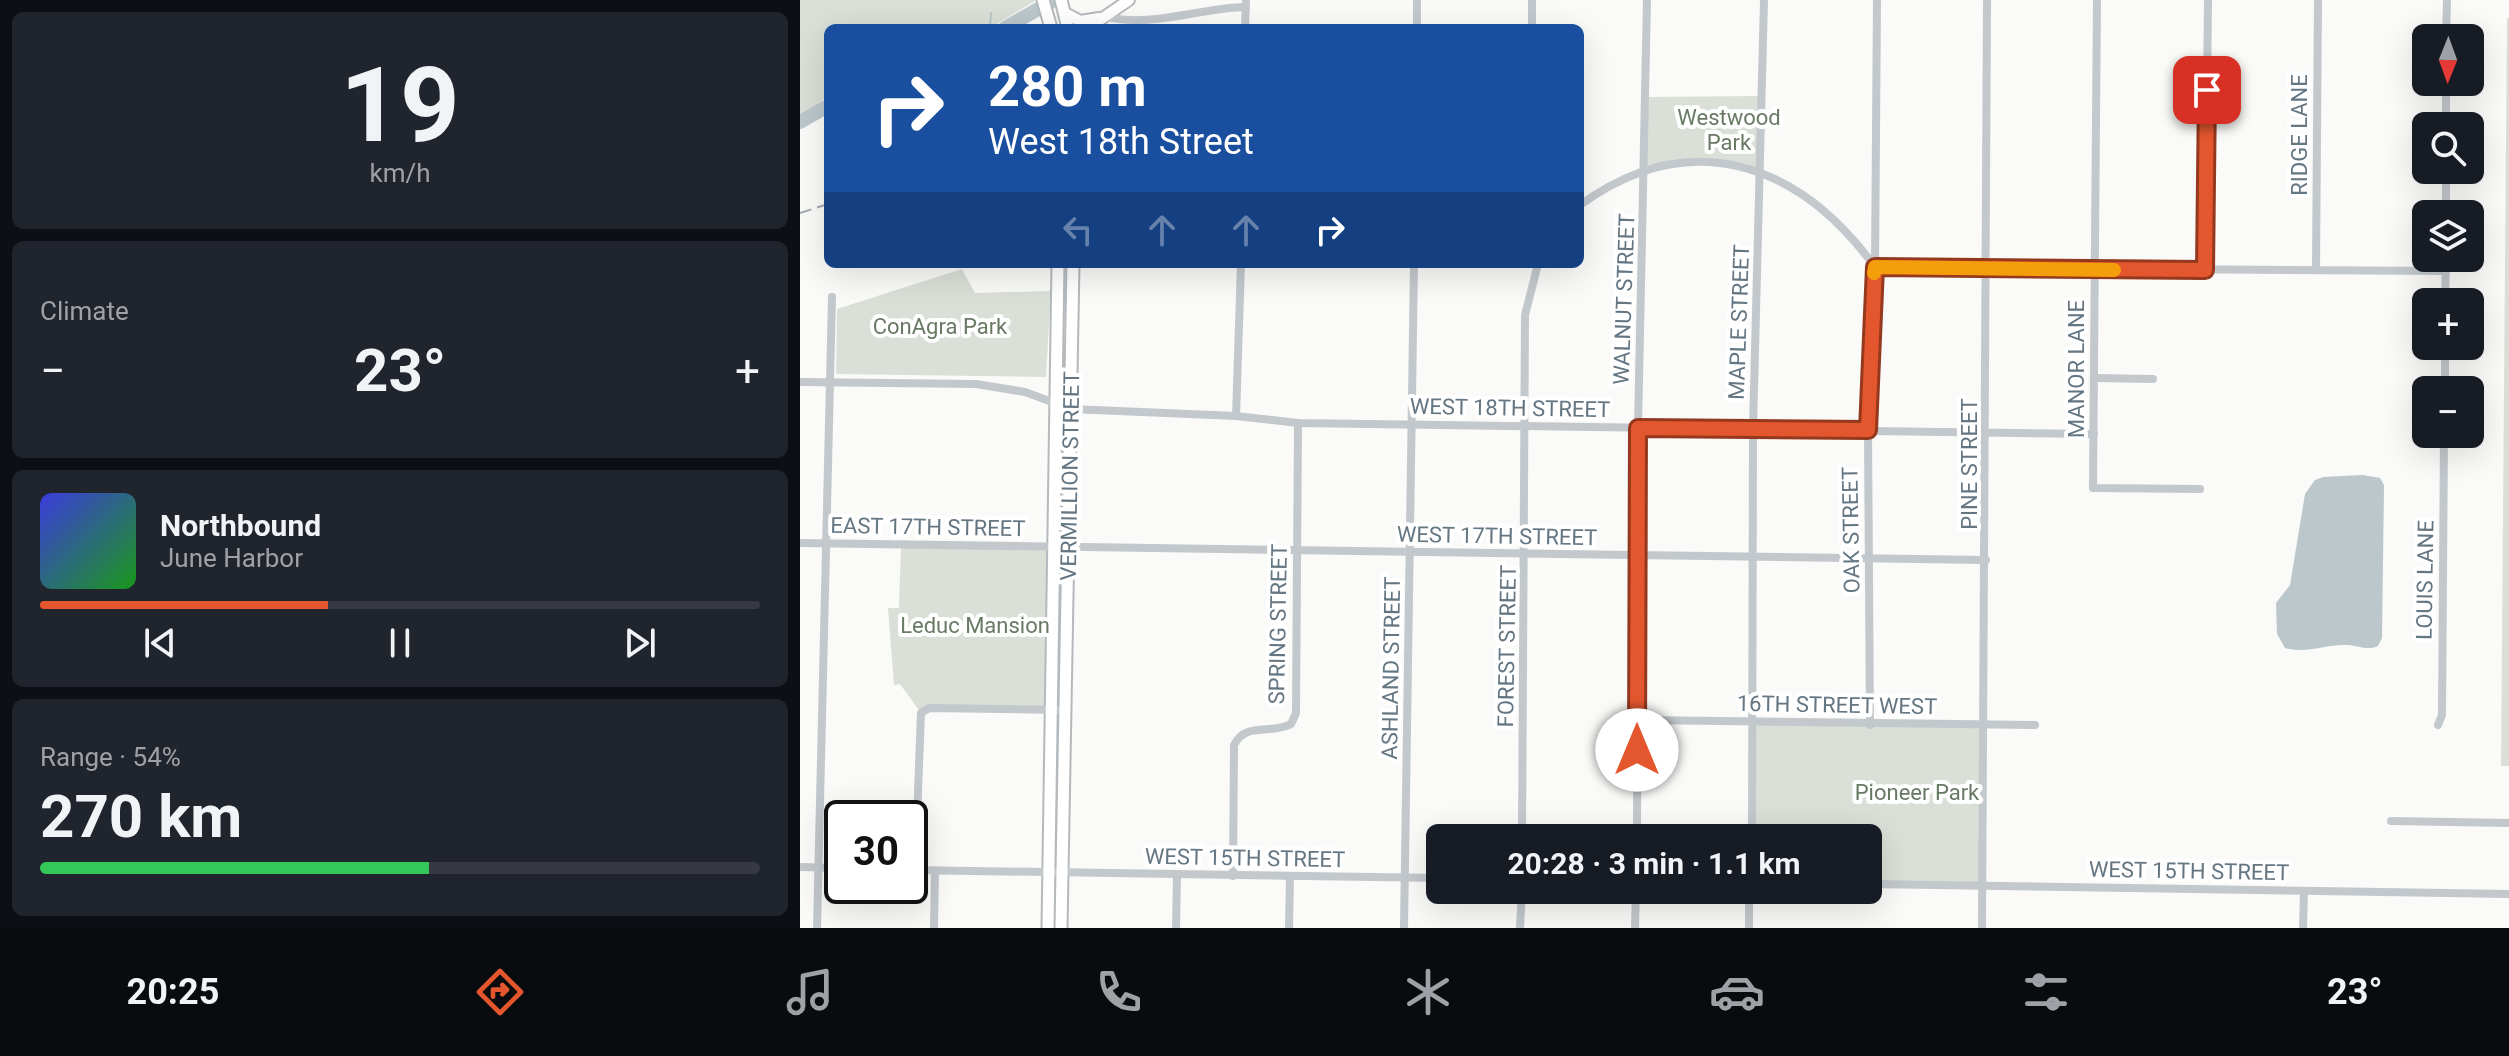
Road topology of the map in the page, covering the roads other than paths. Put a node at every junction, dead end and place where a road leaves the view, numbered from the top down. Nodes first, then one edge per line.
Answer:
1 (1043, 0) edge
2 (1061, 0) edge
3 (1129, 0) edge
4 (1417, 0) edge
5 (1532, 0) edge
6 (1647, 0) edge
7 (1764, 0) edge
8 (1877, 0) edge
9 (1987, 0) edge
10 (2097, 0) edge
11 (2208, 0) edge
12 (2318, 0) edge
13 (2447, 0) edge
14 (1246, 4) edge
15 (1065, 13) junction
16 (1104, 16) junction
17 (1050, 24) edge
18 (1067, 24) edge
19 (1093, 24) edge
20 (1245, 24) edge
21 (1417, 24) edge
22 (1532, 24) edge
23 (2446, 24) edge
24 (1645, 168) junction
25 (1762, 171) junction
26 (1584, 202) edge
27 (1875, 267) junction
28 (1058, 268) edge
29 (1073, 268) edge
30 (1241, 268) edge
31 (1414, 268) edge
32 (1537, 268) edge
33 (1988, 269) junction
34 (2095, 270) junction
35 (2205, 270) junction
36 (2316, 270) junction
37 (2412, 271) edge
38 (832, 297) dead end
39 (2094, 378) junction
40 (2153, 379) dead end
41 (800, 382) edge
42 (830, 382) junction
43 (1056, 402) junction
44 (1071, 409) junction
45 (1236, 416) junction
46 (1298, 423) junction
47 (1410, 425) junction
48 (1523, 426) junction
49 (1638, 428) junction
50 (1753, 429) junction
51 (1868, 430) junction
52 (1987, 432) junction
53 (2094, 434) junction
54 (2444, 448) edge
55 (2200, 489) dead end
56 (800, 543) edge
57 (825, 543) junction
58 (1054, 547) junction
59 (1069, 547) junction
60 (1298, 552) junction
61 (1411, 553) junction
62 (1526, 556) junction
63 (1638, 556) junction
64 (1755, 558) junction
65 (1870, 560) junction
66 (1986, 560) junction
67 (1066, 710) junction
68 (1051, 711) junction
69 (1638, 720) junction
70 (1754, 722) junction
71 (1870, 725) junction
72 (1985, 725) junction
73 (2035, 725) dead end
74 (2438, 725) dead end
75 (916, 800) edge
76 (2391, 821) dead end
77 (2509, 823) edge
78 (1522, 824) edge
79 (1637, 824) edge
80 (1752, 824) edge
81 (800, 867) edge
82 (818, 867) junction
83 (824, 867) edge
84 (928, 871) edge
85 (935, 871) junction
86 (1049, 872) junction
87 (1062, 872) junction
88 (1177, 875) junction
89 (1233, 876) junction
90 (1290, 876) junction
91 (1405, 877) junction
92 (1426, 878) edge
93 (1882, 884) edge
94 (1982, 885) junction
95 (2304, 891) junction
96 (2509, 894) edge
97 (1521, 904) edge
98 (1636, 904) edge
99 (1749, 904) edge
100 (817, 928) edge
101 (934, 928) edge
102 (1048, 928) edge
103 (1061, 928) edge
104 (1176, 928) edge
105 (1289, 928) edge
106 (1404, 928) edge
107 (1520, 928) edge
108 (1635, 928) edge
109 (1749, 928) edge
110 (1982, 928) edge
111 (2303, 928) edge

1 - 17 highway
2 - 15 highway
3 - 16 main road
4 - 21 street
5 - 22 street
6 - 24 street, WALNUT STREET
7 - 25 street, MAPLE STREET
8 - 27 street, OAK STREET
9 - 33 street, PINE STREET
10 - 34 street, MANOR LANE
11 - 35 street
12 - 36 street, RIDGE LANE
13 - 23 street
14 - 16 street
14 - 20 street
15 - 16 main road
15 - 18 highway
16 - 19 main road
24 - 25 street
24 - 26 street
24 - 49 street, WALNUT STREET
25 - 27 street
25 - 50 street, MAPLE STREET
27 - 33 street
27 - 51 street, OAK STREET
28 - 43 highway, VERMILLION STREET
29 - 44 highway, VERMILLION STREET
30 - 45 street
31 - 47 street, ASHLAND STREET
32 - 48 street, FOREST STREET
33 - 34 street
33 - 52 street, PINE STREET
34 - 35 street
34 - 39 street, MANOR LANE
35 - 36 street
36 - 37 street
38 - 42 street
39 - 40 street
39 - 53 street, MANOR LANE
41 - 42 street
42 - 43 street
42 - 57 street
43 - 44 street
43 - 58 highway, VERMILLION STREET
44 - 45 street, WEST 18TH STREET
44 - 59 highway, VERMILLION STREET
45 - 46 street, WEST 18TH STREET
46 - 47 street, WEST 18TH STREET
46 - 60 street, SPRING STREET
47 - 48 street, WEST 18TH STREET
47 - 61 street, ASHLAND STREET
48 - 49 street, WEST 18TH STREET
48 - 62 street, FOREST STREET
49 - 50 street, WEST 18TH STREET
49 - 63 street, WALNUT STREET
50 - 51 street, WEST 18TH STREET
50 - 64 street, MAPLE STREET
51 - 52 street, WEST 18TH STREET
51 - 65 street, OAK STREET
52 - 53 street, WEST 18TH STREET
52 - 66 street, PINE STREET
53 - 55 street, MANOR LANE
54 - 74 street, LOUIS LANE
56 - 57 street, EAST 17TH STREET
57 - 58 street, EAST 17TH STREET
57 - 82 street
58 - 59 street, WEST 17TH STREET
58 - 68 highway, VERMILLION STREET
59 - 60 street, WEST 17TH STREET
59 - 67 highway, VERMILLION STREET
60 - 61 street, WEST 17TH STREET
60 - 89 street, SPRING STREET
61 - 62 street, WEST 17TH STREET
61 - 91 street, ASHLAND STREET
62 - 63 street, WEST 17TH STREET
62 - 78 street, FOREST STREET
63 - 64 street, WEST 17TH STREET
63 - 69 street, WALNUT STREET
64 - 65 street, WEST 17TH STREET
64 - 70 street, MAPLE STREET
65 - 66 street, WEST 17TH STREET
65 - 71 street, OAK STREET
66 - 72 street, PINE STREET
67 - 68 street
67 - 87 highway, VERMILLION STREET
68 - 75 street
68 - 86 highway, VERMILLION STREET
69 - 70 street, 16TH STREET WEST
69 - 79 street, WALNUT STREET
70 - 71 street, 16TH STREET WEST
70 - 80 street, MAPLE STREET
71 - 72 street, 16TH STREET WEST
72 - 73 street, 16TH STREET WEST
72 - 94 street, PINE STREET
76 - 77 street
81 - 82 street
82 - 83 street
82 - 100 street
84 - 85 street, WEST 15TH STREET
85 - 86 street, WEST 15TH STREET
85 - 101 street
86 - 87 street, WEST 15TH STREET
86 - 102 highway, VERMILLION STREET
87 - 88 street, WEST 15TH STREET
87 - 103 highway, VERMILLION STREET
88 - 89 street, WEST 15TH STREET
88 - 104 street
89 - 90 street, WEST 15TH STREET
90 - 91 street, WEST 15TH STREET
90 - 105 street
91 - 92 street, WEST 15TH STREET
91 - 106 street, ASHLAND STREET
93 - 94 street, WEST 15TH STREET
94 - 95 street, WEST 15TH STREET
94 - 110 street, PINE STREET
95 - 96 street, WEST 15TH STREET
95 - 111 street
97 - 107 street
98 - 108 street
99 - 109 street

